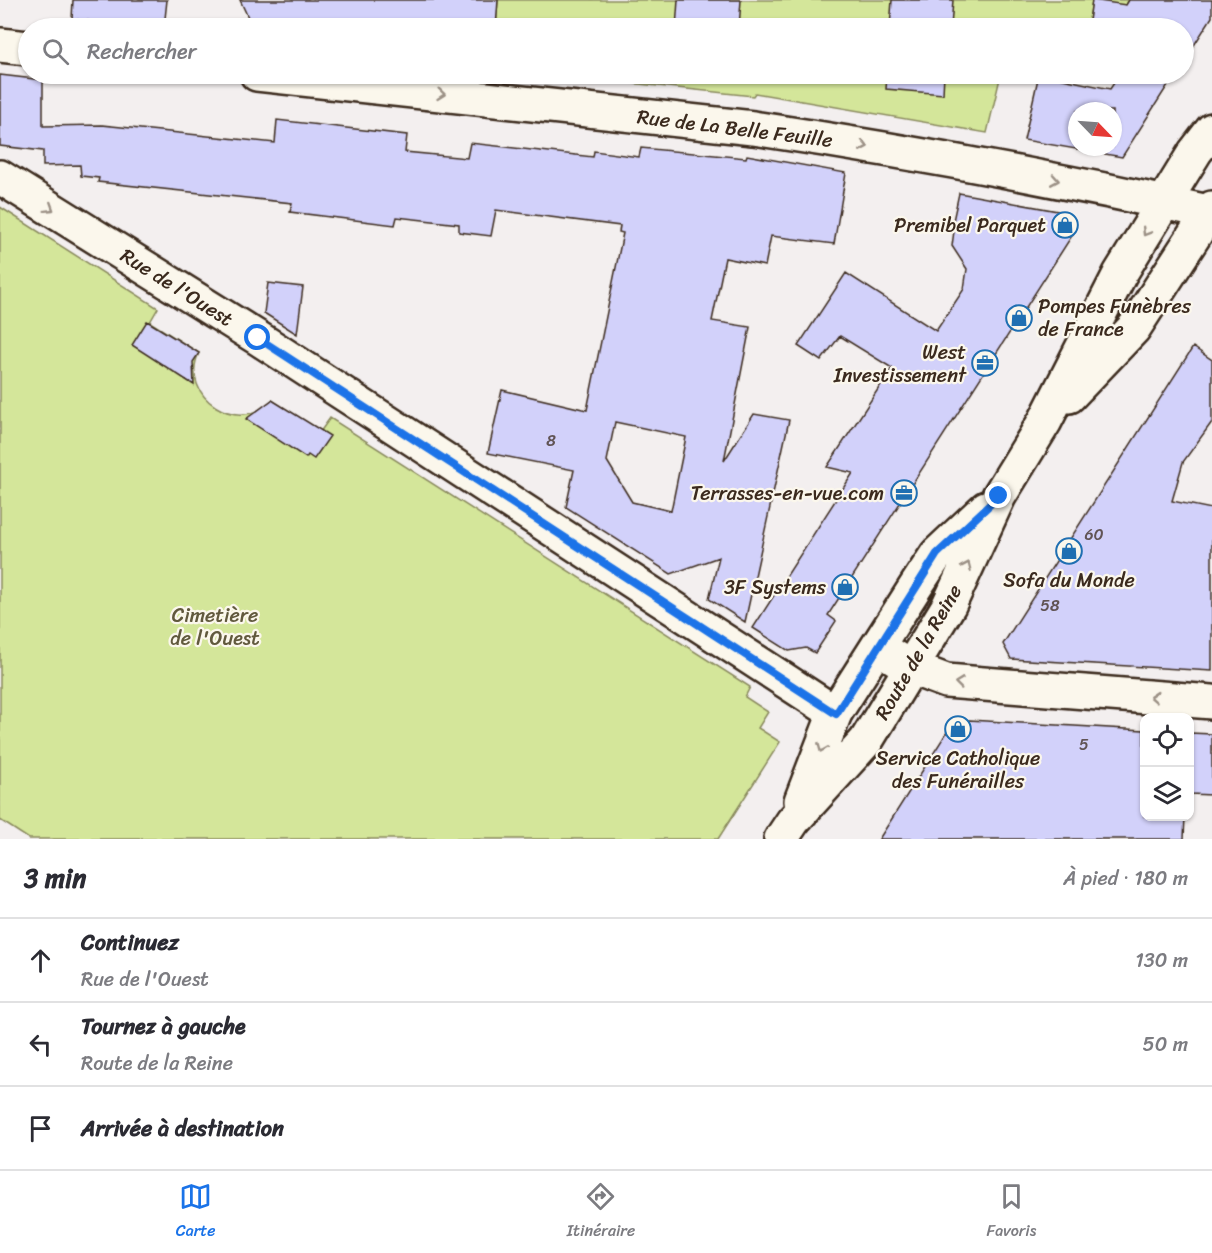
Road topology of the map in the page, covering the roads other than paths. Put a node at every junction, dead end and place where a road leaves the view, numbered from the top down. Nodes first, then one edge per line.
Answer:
1 (0, 45) edge
2 (18, 47) edge
3 (350, 84) edge
4 (1212, 130) edge
5 (0, 177) edge
6 (1164, 203) junction
7 (1210, 210) edge
8 (1045, 421) junction
9 (999, 496) junction
10 (878, 647) junction
11 (911, 668) junction
12 (1212, 702) edge
13 (836, 714) junction
14 (787, 830) edge

1 - 2 street
3 -> 6 street, Rue de La Belle Feuille
4 - 6 street, Route de la Reine
5 -> 13 street, Rue de l'Ouest
6 - 7 street, Rue de La Belle Feuille
6 -> 8 street, Route de la Reine
7 - 8 street, Route de la Reine
8 - 9 street, Route de la Reine
9 - 10 street, Route de la Reine
11 -> 9 street, Route de la Reine
10 - 11 street
10 - 13 street, Route de la Reine
12 -> 11 street
11 - 14 street, Route de la Reine
13 -> 14 street, Route de la Reine

